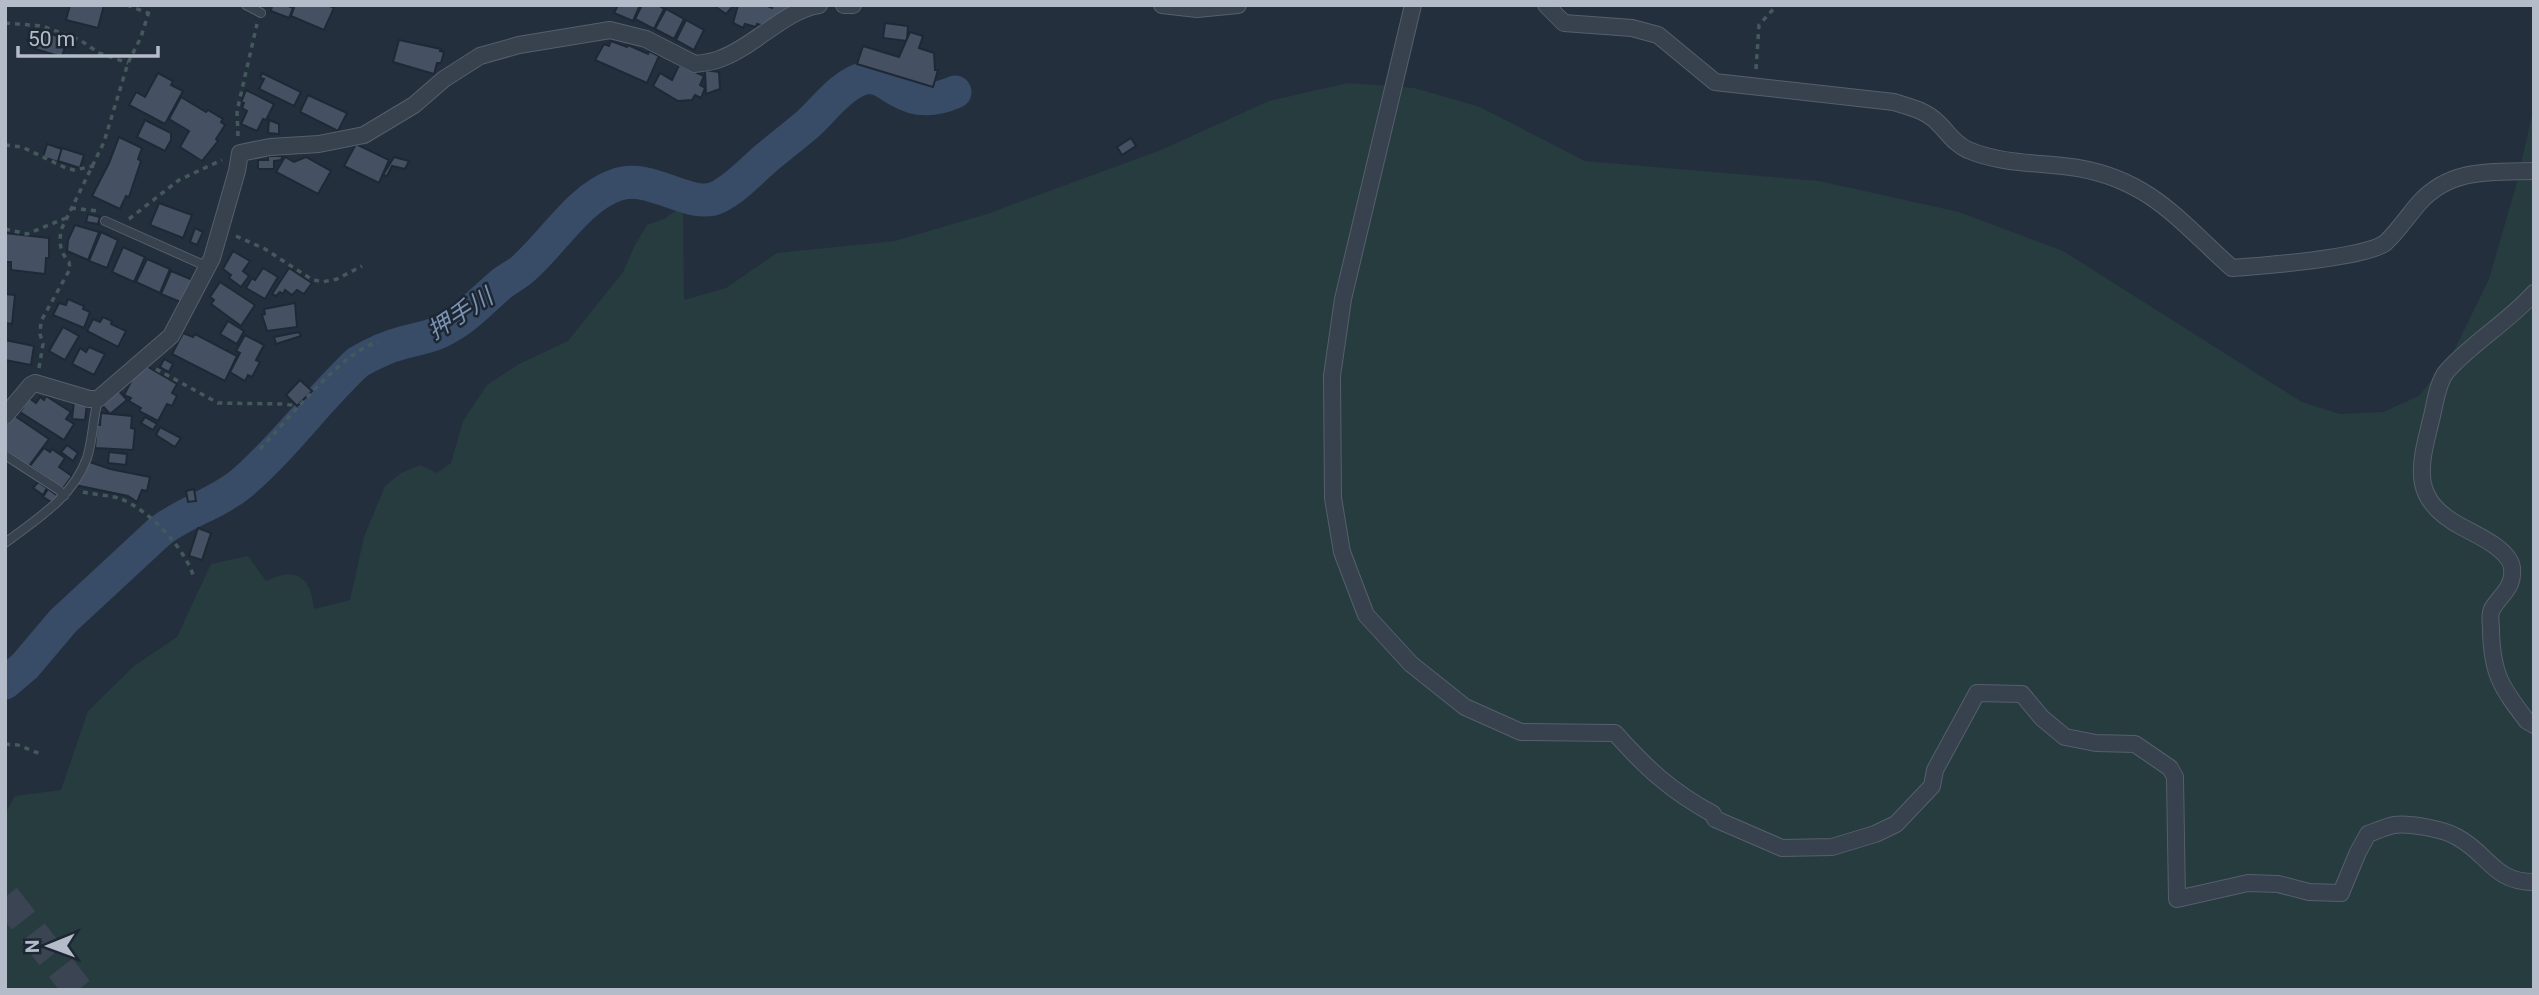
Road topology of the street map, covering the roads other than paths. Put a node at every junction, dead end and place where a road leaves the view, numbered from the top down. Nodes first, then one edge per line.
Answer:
1 (246, 5) edge
2 (819, 5) edge
3 (844, 5) edge
4 (853, 5) edge
5 (1162, 5) edge
6 (1238, 5) edge
7 (1413, 5) edge
8 (1546, 5) edge
9 (261, 13) road end
10 (2534, 171) edge
11 (104, 217) road end
12 (208, 267) junction
13 (2534, 293) edge
14 (98, 399) junction
15 (5, 415) edge
16 (5, 455) edge
17 (66, 493) junction
18 (5, 543) edge
19 (2534, 725) edge
20 (2534, 881) edge

1 - 9 lane
2 - 12 street
3 - 4 street
5 - 6 street
7 - 20 street
8 - 10 street
11 - 12 lane
12 - 14 street
13 - 19 street
14 - 15 street
14 - 17 lane
16 - 17 lane
17 - 18 lane

